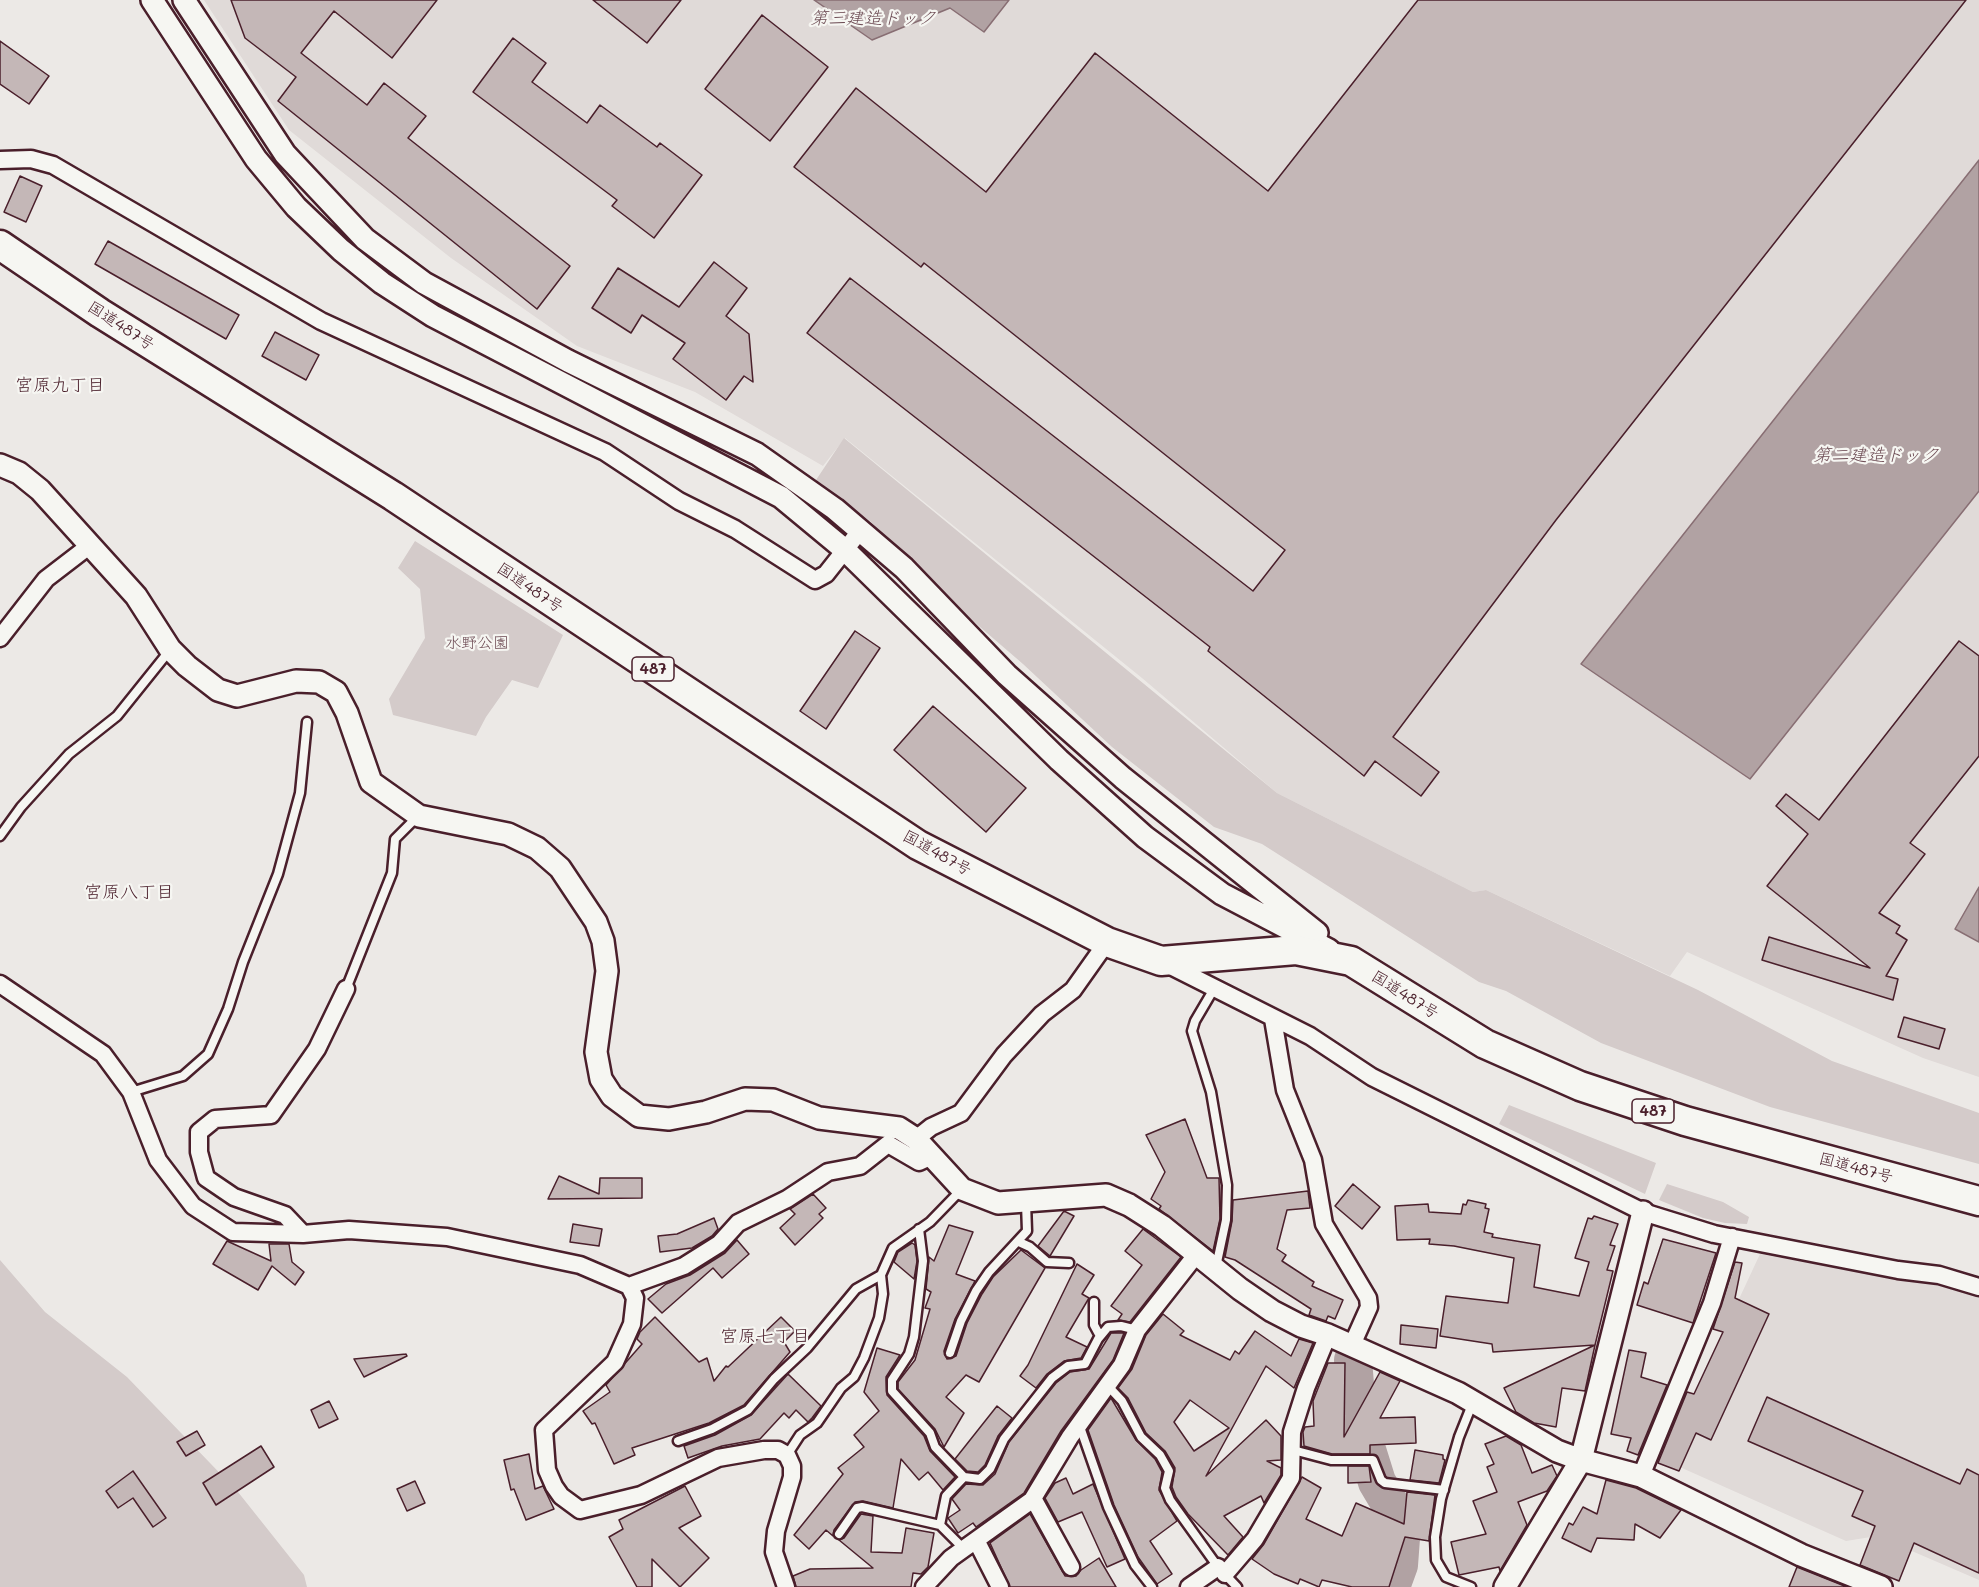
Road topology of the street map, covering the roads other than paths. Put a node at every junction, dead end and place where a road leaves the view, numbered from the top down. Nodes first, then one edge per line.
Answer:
1 (152, 0) edge
2 (184, 0) edge
3 (0, 160) edge
4 (0, 245) edge
5 (0, 465) edge
6 (860, 531) junction
7 (89, 546) junction
8 (845, 550) junction
9 (0, 638) edge
10 (170, 649) junction
11 (307, 722) dead end
12 (418, 816) junction
13 (0, 836) edge
14 (1107, 942) junction
15 (1161, 961) junction
16 (1351, 961) junction
17 (0, 984) edge
18 (1215, 987) junction
19 (346, 989) joint
20 (1273, 1019) junction
21 (131, 1092) junction
22 (916, 1139) junction
23 (932, 1156) junction
24 (962, 1189) junction
25 (1979, 1201) edge
26 (1026, 1203) junction
27 (1643, 1212) junction
28 (919, 1228) junction
29 (303, 1234) junction
30 (1732, 1237) junction
31 (1019, 1242) junction
32 (1196, 1255) junction
33 (1069, 1263) dead end
34 (1215, 1270) junction
35 (880, 1275) junction
36 (629, 1286) junction
37 (1979, 1287) edge
38 (1094, 1302) dead end
39 (1137, 1330) junction
40 (1328, 1335) junction
41 (1100, 1336) junction
42 (1352, 1345) junction
43 (950, 1353) dead end
44 (1108, 1386) junction
45 (1473, 1402) junction
46 (1079, 1424) junction
47 (678, 1442) dead end
48 (1293, 1450) junction
49 (787, 1455) junction
50 (1581, 1460) junction
51 (1641, 1476) junction
52 (963, 1477) junction
53 (1444, 1490) junction
54 (1033, 1498) junction
55 (940, 1526) junction
56 (839, 1534) dead end
57 (970, 1545) junction
58 (1071, 1567) dead end
59 (1222, 1570) junction
60 (786, 1587) edge
61 (924, 1587) edge
62 (1000, 1587) edge
63 (1152, 1587) edge
64 (1189, 1587) edge
65 (1237, 1587) edge
66 (1471, 1587) edge
67 (1505, 1587) edge
68 (1881, 1587) edge

1 - 8 street
2 - 6 street
3 - 8 street
4 - 14 highway, 国道487号 / 487
5 - 7 street
6 - 8 street
6 - 16 street
7 - 9 street
7 - 10 street
8 - 16 street
10 - 12 street
10 - 13 lane
11 - 21 lane
12 - 19 lane
12 - 22 street
14 - 15 highway, 国道487号 / 487
14 - 22 street
15 - 16 highway, 国道487号 / 487
15 - 18 street
16 - 25 highway, 国道487号 / 487
17 - 21 street
18 - 20 street
18 - 34 lane
19 - 29 street
20 - 27 street
20 - 42 street
21 - 29 street
22 - 23 street
23 - 24 street
23 - 36 street
24 - 26 street
24 - 28 lane
26 - 31 lane
26 - 32 street
27 - 30 street
27 - 50 street
28 - 35 lane
28 - 52 lane
29 - 36 street
30 - 37 street
30 - 51 street
31 - 33 lane
31 - 43 lane
32 - 34 street
32 - 39 street
34 - 40 street
35 - 47 lane
35 - 49 lane
36 - 49 street
38 - 41 lane
39 - 41 lane
39 - 44 street
40 - 42 street
40 - 48 street
41 - 52 lane
42 - 45 street
44 - 46 street
44 - 59 lane
45 - 50 street
45 - 53 lane
46 - 54 street
46 - 63 lane
48 - 53 lane
48 - 59 street
49 - 60 street
50 - 51 street
50 - 67 street
51 - 68 street
52 - 55 lane
53 - 66 lane
54 - 57 street
54 - 58 street
55 - 56 lane
55 - 57 lane
57 - 61 street
57 - 62 street
59 - 64 street
59 - 65 lane

